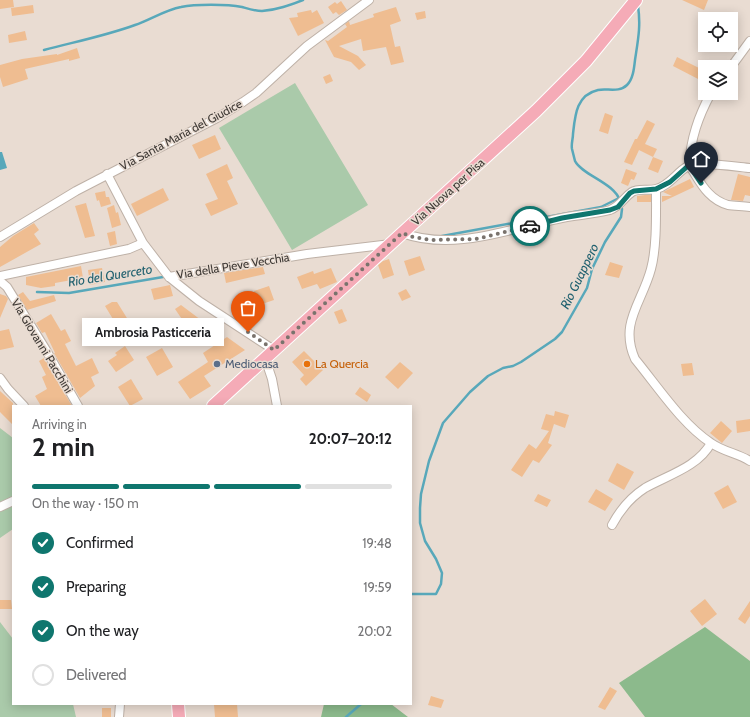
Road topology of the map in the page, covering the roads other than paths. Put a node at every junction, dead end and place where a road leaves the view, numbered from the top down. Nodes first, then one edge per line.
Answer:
1 (369, 0) edge
2 (636, 0) edge
3 (750, 41) edge
4 (735, 60) edge
5 (707, 100) edge
6 (689, 165) junction
7 (750, 168) edge
8 (107, 174) junction
9 (656, 189) junction
10 (750, 207) edge
11 (402, 233) junction
12 (0, 237) edge
13 (143, 243) junction
14 (392, 243) junction
15 (0, 276) edge
16 (169, 277) junction
17 (0, 280) edge
18 (274, 350) junction
19 (265, 358) junction
20 (0, 378) edge
21 (23, 405) edge
22 (77, 405) edge
23 (214, 405) edge
24 (277, 405) edge
25 (711, 443) junction
26 (750, 461) edge
27 (12, 501) edge
28 (0, 507) edge
29 (612, 525) dead end
30 (120, 705) edge
31 (178, 705) edge
32 (119, 717) edge
33 (179, 717) edge

1 - 8 street, Via Santa Maria del Giudice
2 - 11 main road, Via Nuova per Pisa
3 - 4 street
5 - 6 street
6 - 7 street
6 - 9 street
6 - 10 street
8 - 12 street, Via Santa Maria del Giudice
8 - 13 street, Via della Pieve Vecchia
9 - 11 street
9 - 25 street
11 - 14 main road, Via Nuova per Pisa
13 - 15 street
13 - 16 street, Via della Pieve Vecchia
14 - 16 street, Via della Pieve Vecchia
14 - 18 main road, Via Nuova per Pisa
16 - 18 street
17 - 22 street, Via Giovanni Pacchini
18 - 19 main road, Via Nuova per Pisa
19 - 23 main road, Via Nuova per Pisa
19 - 24 street
20 - 21 street
25 - 26 street
25 - 29 street
27 - 28 street
30 - 32 street
31 - 33 main road

